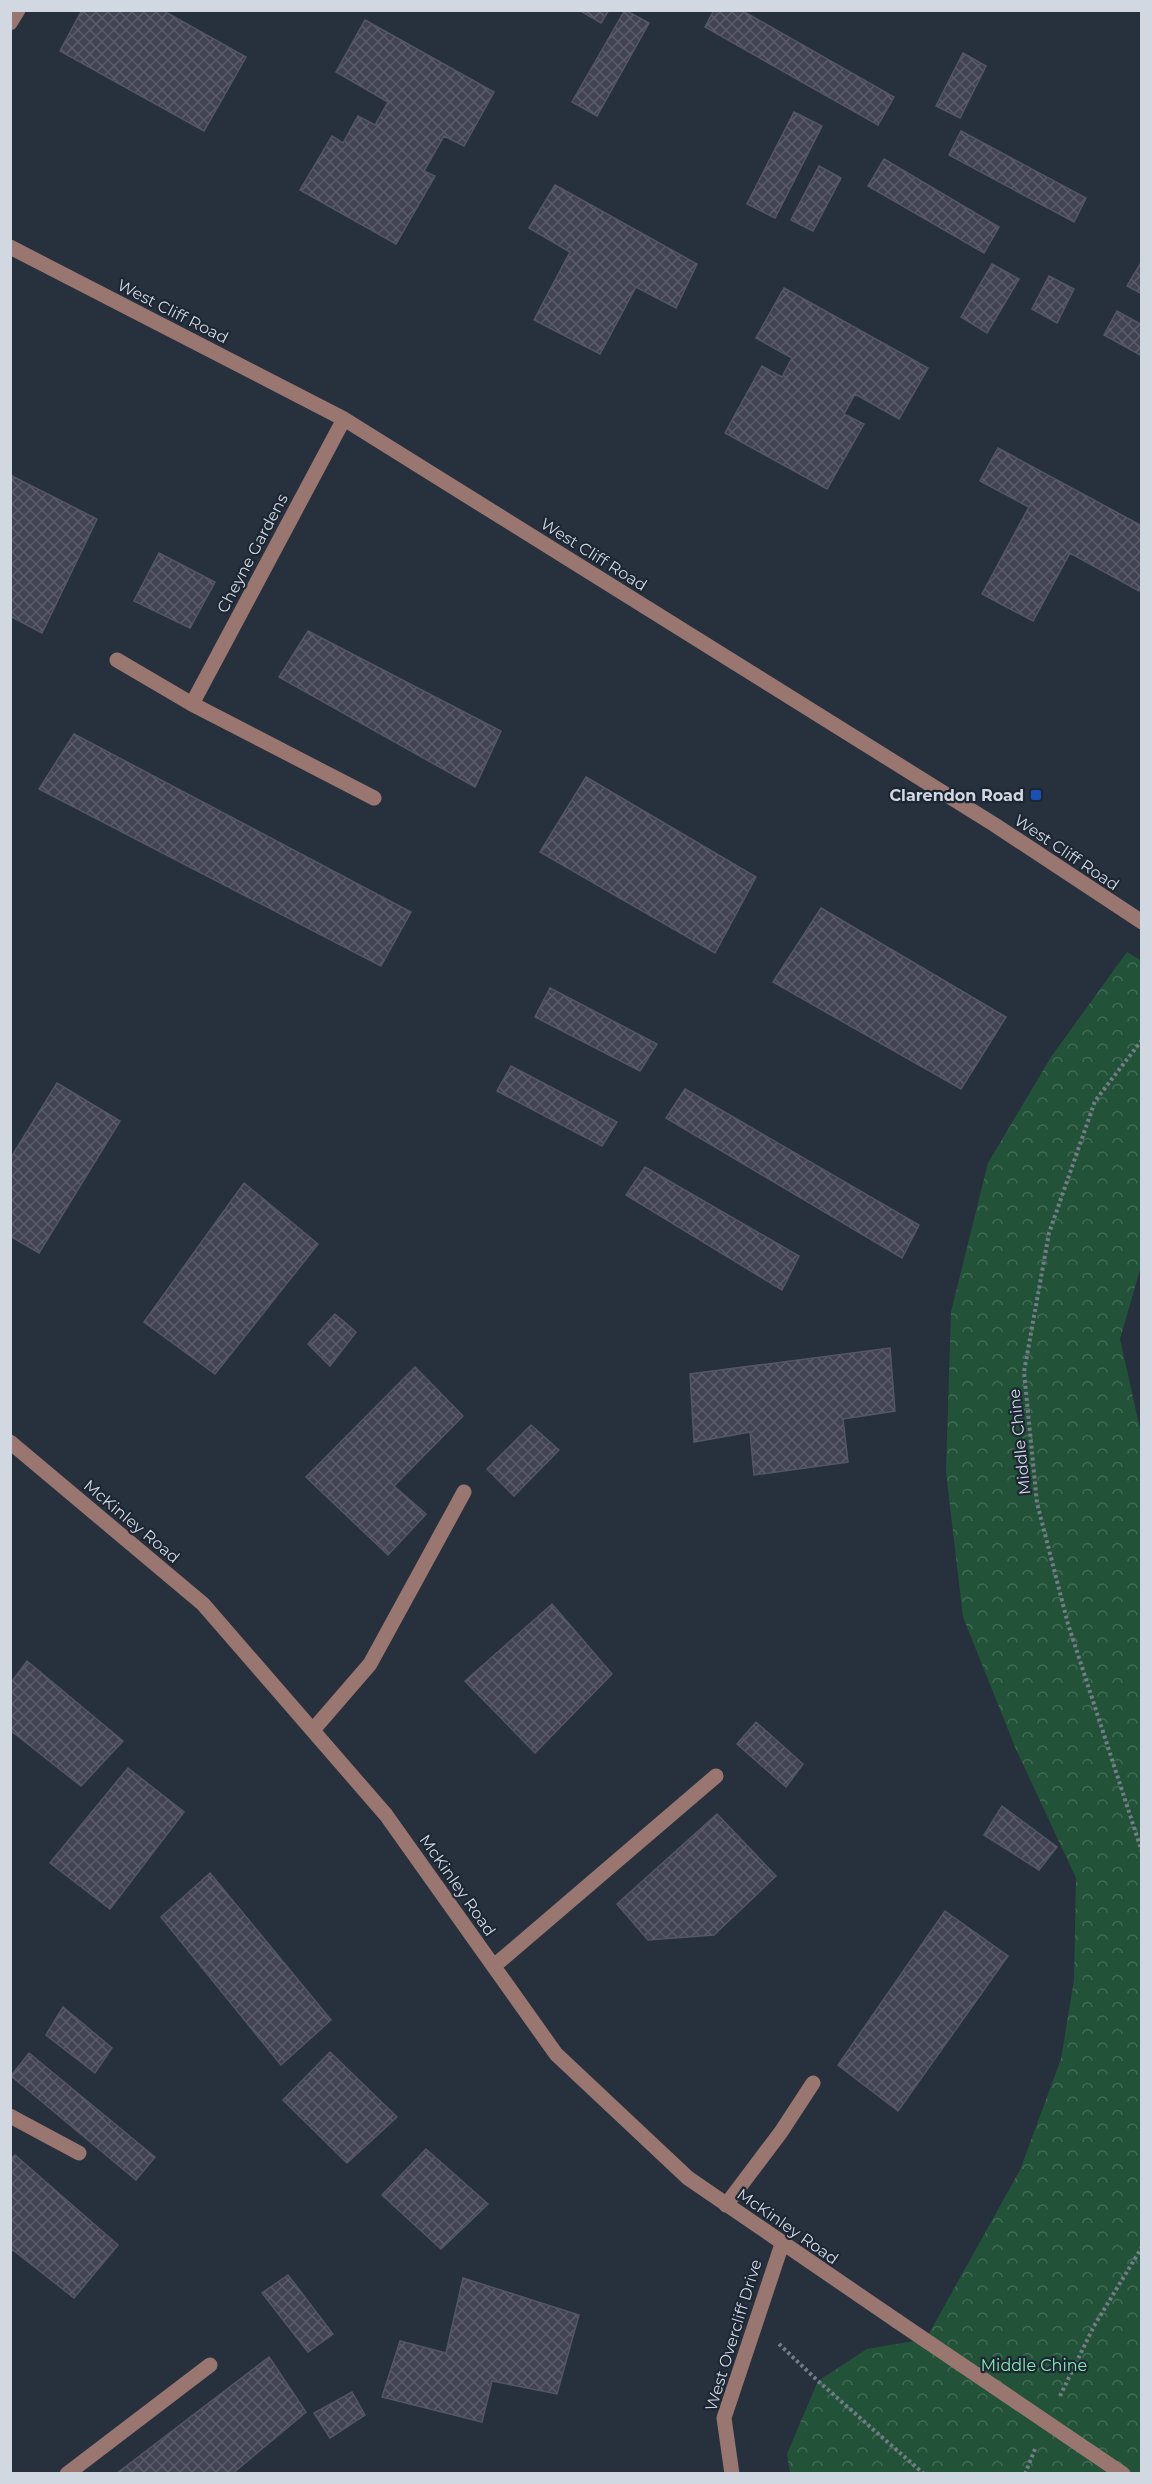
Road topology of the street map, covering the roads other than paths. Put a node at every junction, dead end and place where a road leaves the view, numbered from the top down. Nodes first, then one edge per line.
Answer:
1 (18, 10) edge
2 (10, 23) edge
3 (10, 247) edge
4 (344, 420) junction
5 (117, 660) dead end
6 (192, 704) junction
7 (374, 798) dead end
8 (1142, 922) edge
9 (10, 1442) edge
10 (464, 1492) dead end
11 (313, 1730) junction
12 (716, 1776) dead end
13 (494, 1966) junction
14 (813, 2083) dead end
15 (10, 2116) edge
16 (79, 2153) dead end
17 (726, 2205) junction
18 (782, 2244) junction
19 (210, 2365) dead end
20 (67, 2474) edge
21 (732, 2474) edge
22 (1123, 2474) edge

1 - 2 street
3 - 4 street, West Cliff Road
4 - 6 street, Cheyne Gardens
4 - 8 street, West Cliff Road
5 - 6 street
6 - 7 street
9 - 11 street, McKinley Road
10 - 11 street
11 - 13 street, McKinley Road
12 - 13 street
13 - 17 street, McKinley Road
14 - 17 street
15 - 16 street
17 - 18 street, McKinley Road
18 - 21 street, West Overcliff Drive
18 - 22 street, McKinley Road, bridge
19 - 20 street

